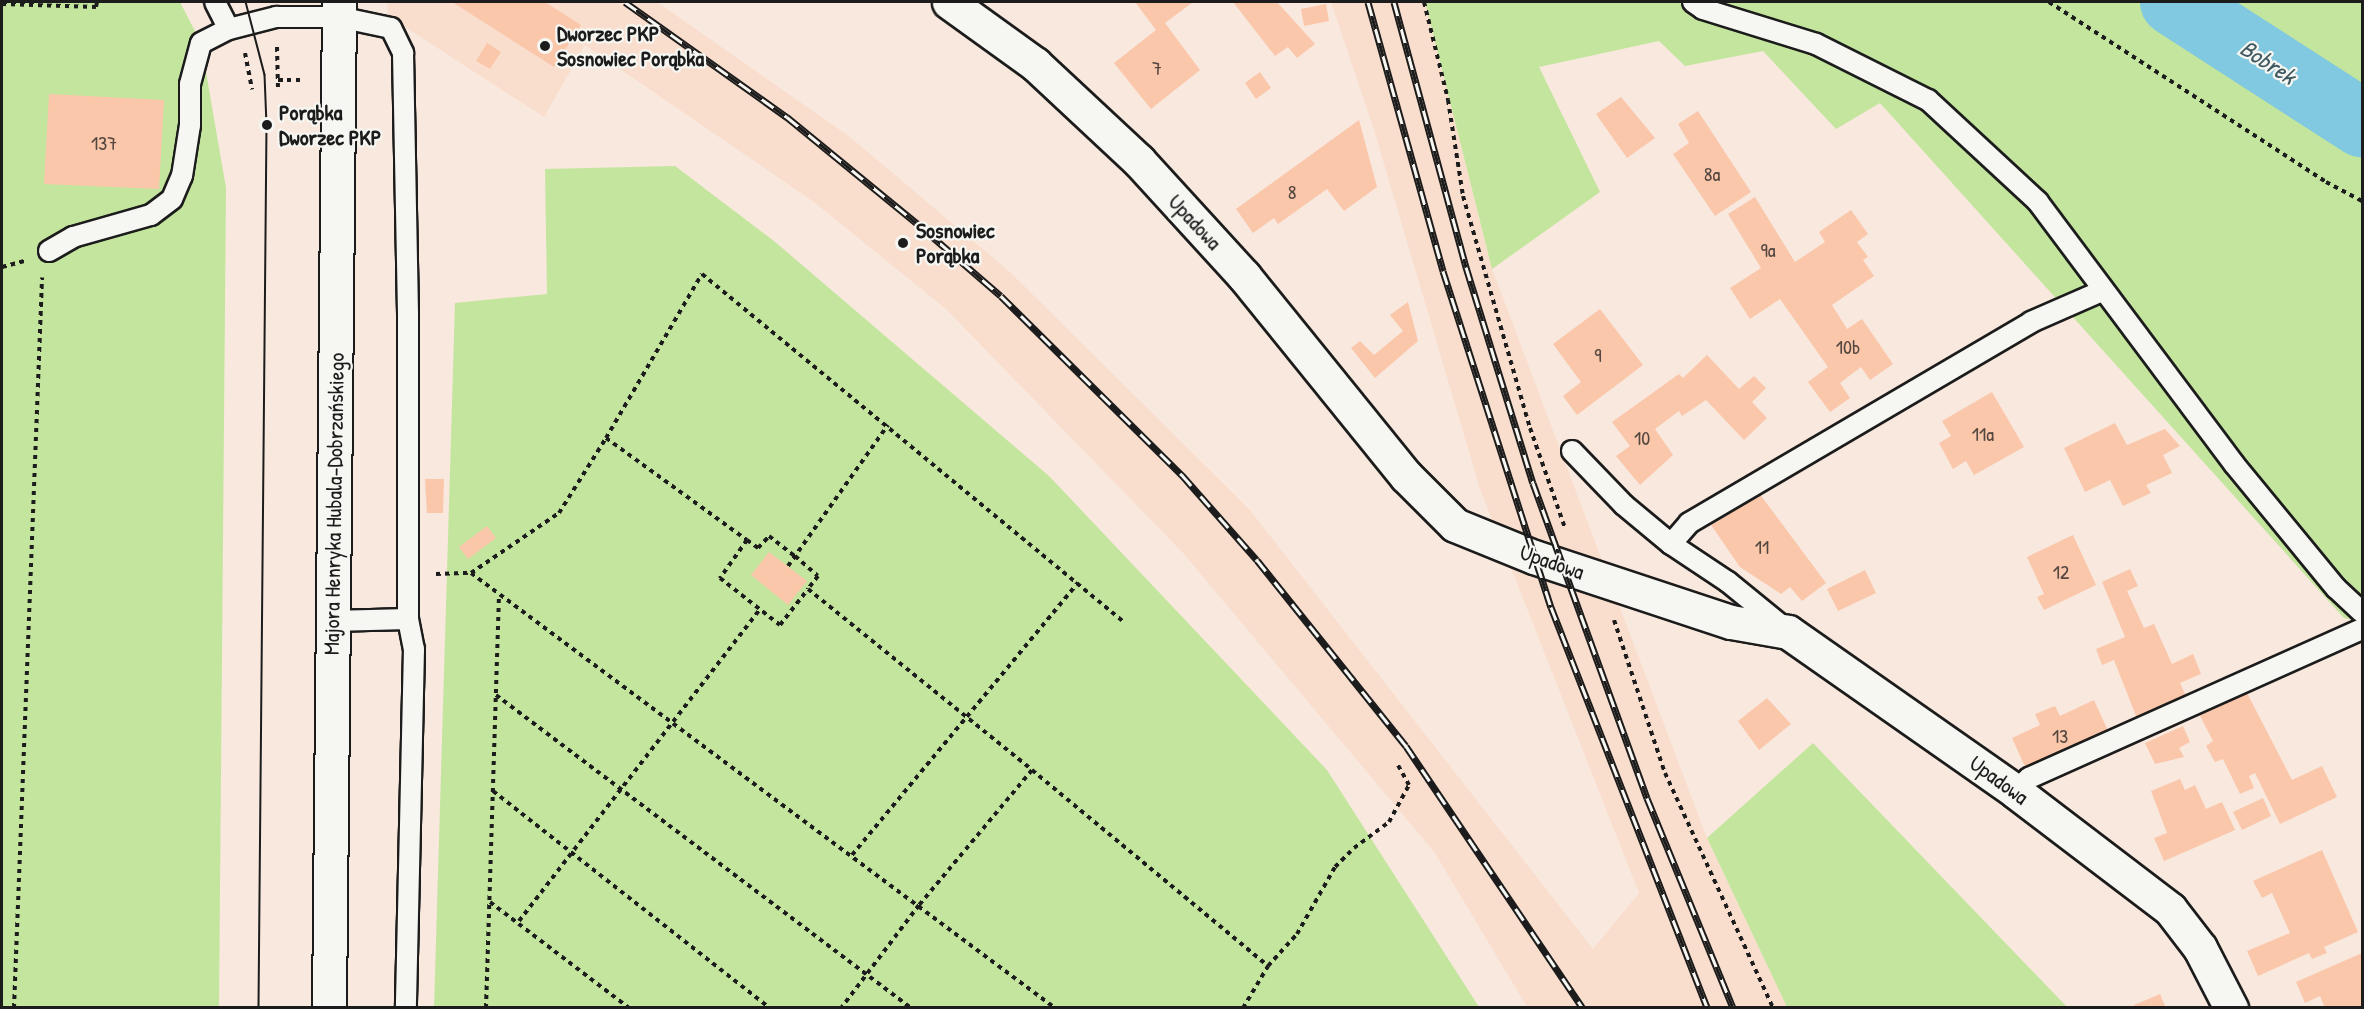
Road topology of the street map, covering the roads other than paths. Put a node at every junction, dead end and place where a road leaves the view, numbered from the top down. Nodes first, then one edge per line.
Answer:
1 (215, 2) edge
2 (950, 2) edge
3 (1693, 2) edge
4 (339, 9) edge
5 (229, 29) junction
6 (49, 251) road end
7 (2102, 291) junction
8 (1572, 451) dead end
9 (1671, 544) junction
10 (2362, 612) edge
11 (408, 619) junction
12 (332, 621) junction
13 (2362, 629) edge
14 (1788, 632) junction
15 (2015, 791) junction
16 (329, 1008) edge
17 (406, 1008) edge
18 (2231, 1008) edge

1 - 5 lane
2 - 14 street, Upadowa
3 - 7 lane
4 - 5 lane
4 - 11 lane
4 - 12 street, Majora Henryka Hubala-Dobrzańskiego
5 - 6 lane
7 - 9 lane
7 - 10 lane
8 - 9 lane
9 - 14 lane
11 - 12 lane
11 - 17 lane
12 - 16 street, Majora Henryka Hubala-Dobrzańskiego
13 - 15 lane
14 - 15 street, Upadowa
15 - 18 street, Upadowa

